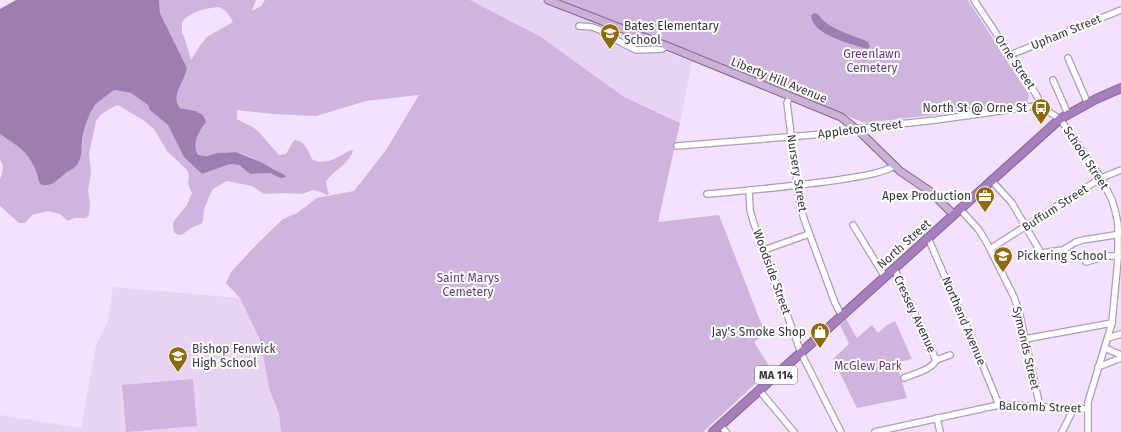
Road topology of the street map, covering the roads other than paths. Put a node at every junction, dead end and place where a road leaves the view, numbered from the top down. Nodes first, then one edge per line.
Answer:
1 (548, 0) edge
2 (974, 0) edge
3 (1121, 10) edge
4 (580, 26) dead end
5 (667, 46) junction
6 (1010, 55) junction
7 (1068, 58) dead end
8 (1053, 80) dead end
9 (1121, 88) edge
10 (790, 96) junction
11 (1088, 104) junction
12 (1042, 105) junction
13 (1068, 114) junction
14 (1060, 119) junction
15 (855, 129) junction
16 (791, 137) junction
17 (677, 146) dead end
18 (895, 166) junction
19 (1121, 170) edge
20 (1101, 178) junction
21 (992, 181) junction
22 (798, 186) junction
23 (749, 190) junction
24 (707, 194) dead end
25 (960, 209) junction
26 (954, 215) junction
27 (854, 225) dead end
28 (1026, 226) junction
29 (1120, 233) edge
30 (809, 234) junction
31 (928, 238) junction
32 (990, 249) junction
33 (764, 250) junction
34 (1118, 256) junction
35 (1086, 262) dead end
36 (894, 268) junction
37 (885, 277) junction
38 (1118, 294) edge
39 (842, 316) junction
40 (1112, 323) junction
41 (1121, 334) edge
42 (1108, 338) junction
43 (1025, 339) junction
44 (1105, 348) junction
45 (801, 353) junction
46 (950, 355) dead end
47 (1121, 355) edge
48 (1121, 358) edge
49 (936, 360) junction
50 (1098, 367) junction
51 (904, 378) dead end
52 (759, 390) junction
53 (1000, 406) junction
54 (1040, 407) junction
55 (1074, 408) junction
56 (1088, 409) junction
57 (937, 418) junction
58 (720, 425) junction
59 (888, 431) edge
60 (713, 432) edge
61 (726, 432) edge
62 (794, 432) edge
63 (841, 432) edge
64 (875, 432) edge
65 (940, 432) edge
66 (1062, 432) edge
67 (1088, 432) edge

1 - 5 main road, Liberty Hill Avenue
2 - 6 street, Orne Street
3 - 6 street, Upham Street
4 - 5 street
5 - 10 main road, Liberty Hill Avenue
6 - 12 street, Orne Street
7 - 11 street
8 - 13 street
9 - 11 highway, North Street / MA 114
10 - 15 main road, Liberty Hill Avenue
10 - 16 street, Nursery Street
11 - 13 highway, North Street / MA 114
12 - 14 street, Orne Street
12 - 15 street, Appleton Street
13 - 14 highway, North Street / MA 114
14 - 20 street, School Street
14 - 21 highway, North Street / MA 114
15 - 16 street, Appleton Street
15 - 18 main road, Liberty Hill Avenue
16 - 17 street, Appleton Street
16 - 22 street, Nursery Street
18 - 22 street
18 - 26 main road, Liberty Hill Avenue
19 - 20 street, Buffum Street
20 - 28 street, Buffum Street
20 - 29 street, School Street
21 - 25 highway, North Street / MA 114
21 - 28 street
22 - 23 street
22 - 30 street, Nursery Street
23 - 24 street
23 - 33 street, Woodside Street
25 - 26 highway, North Street / MA 114
25 - 32 street, Symonds Street
26 - 31 highway, North Street / MA 114
27 - 37 street
28 - 29 street
28 - 32 street, Buffum Street
29 - 34 street, School Street
30 - 33 street
30 - 39 street, Nursery Street
31 - 36 highway, North Street / MA 114
31 - 53 street, Northend Avenue
32 - 43 street, Symonds Street
33 - 45 street, Woodside Street
34 - 35 street
34 - 38 street, School Street
36 - 37 highway, North Street / MA 114
36 - 49 street, Cressey Avenue
37 - 39 highway, North Street / MA 114
38 - 40 street, School Street
39 - 45 highway, North Street / MA 114
40 - 42 street, School Street
40 - 43 street
41 - 42 street
42 - 44 street, School Street
43 - 54 street, Symonds Street
44 - 47 street
44 - 50 street, School Street
45 - 52 highway, North Street / MA 114
45 - 63 street, Woodside Street
46 - 49 street
48 - 50 street
49 - 51 street
50 - 56 street, School Street
52 - 58 highway, North Street / MA 114
52 - 62 street
53 - 54 street, Balcomb Street
53 - 57 street, Balcomb Street
54 - 55 street, Balcomb Street
55 - 56 street, Balcomb Street
55 - 66 street
56 - 67 street, School Street
57 - 59 street, Balcomb Street
57 - 65 street
58 - 60 highway, North Street / MA 114
58 - 61 street
59 - 64 street, Balcomb Street

